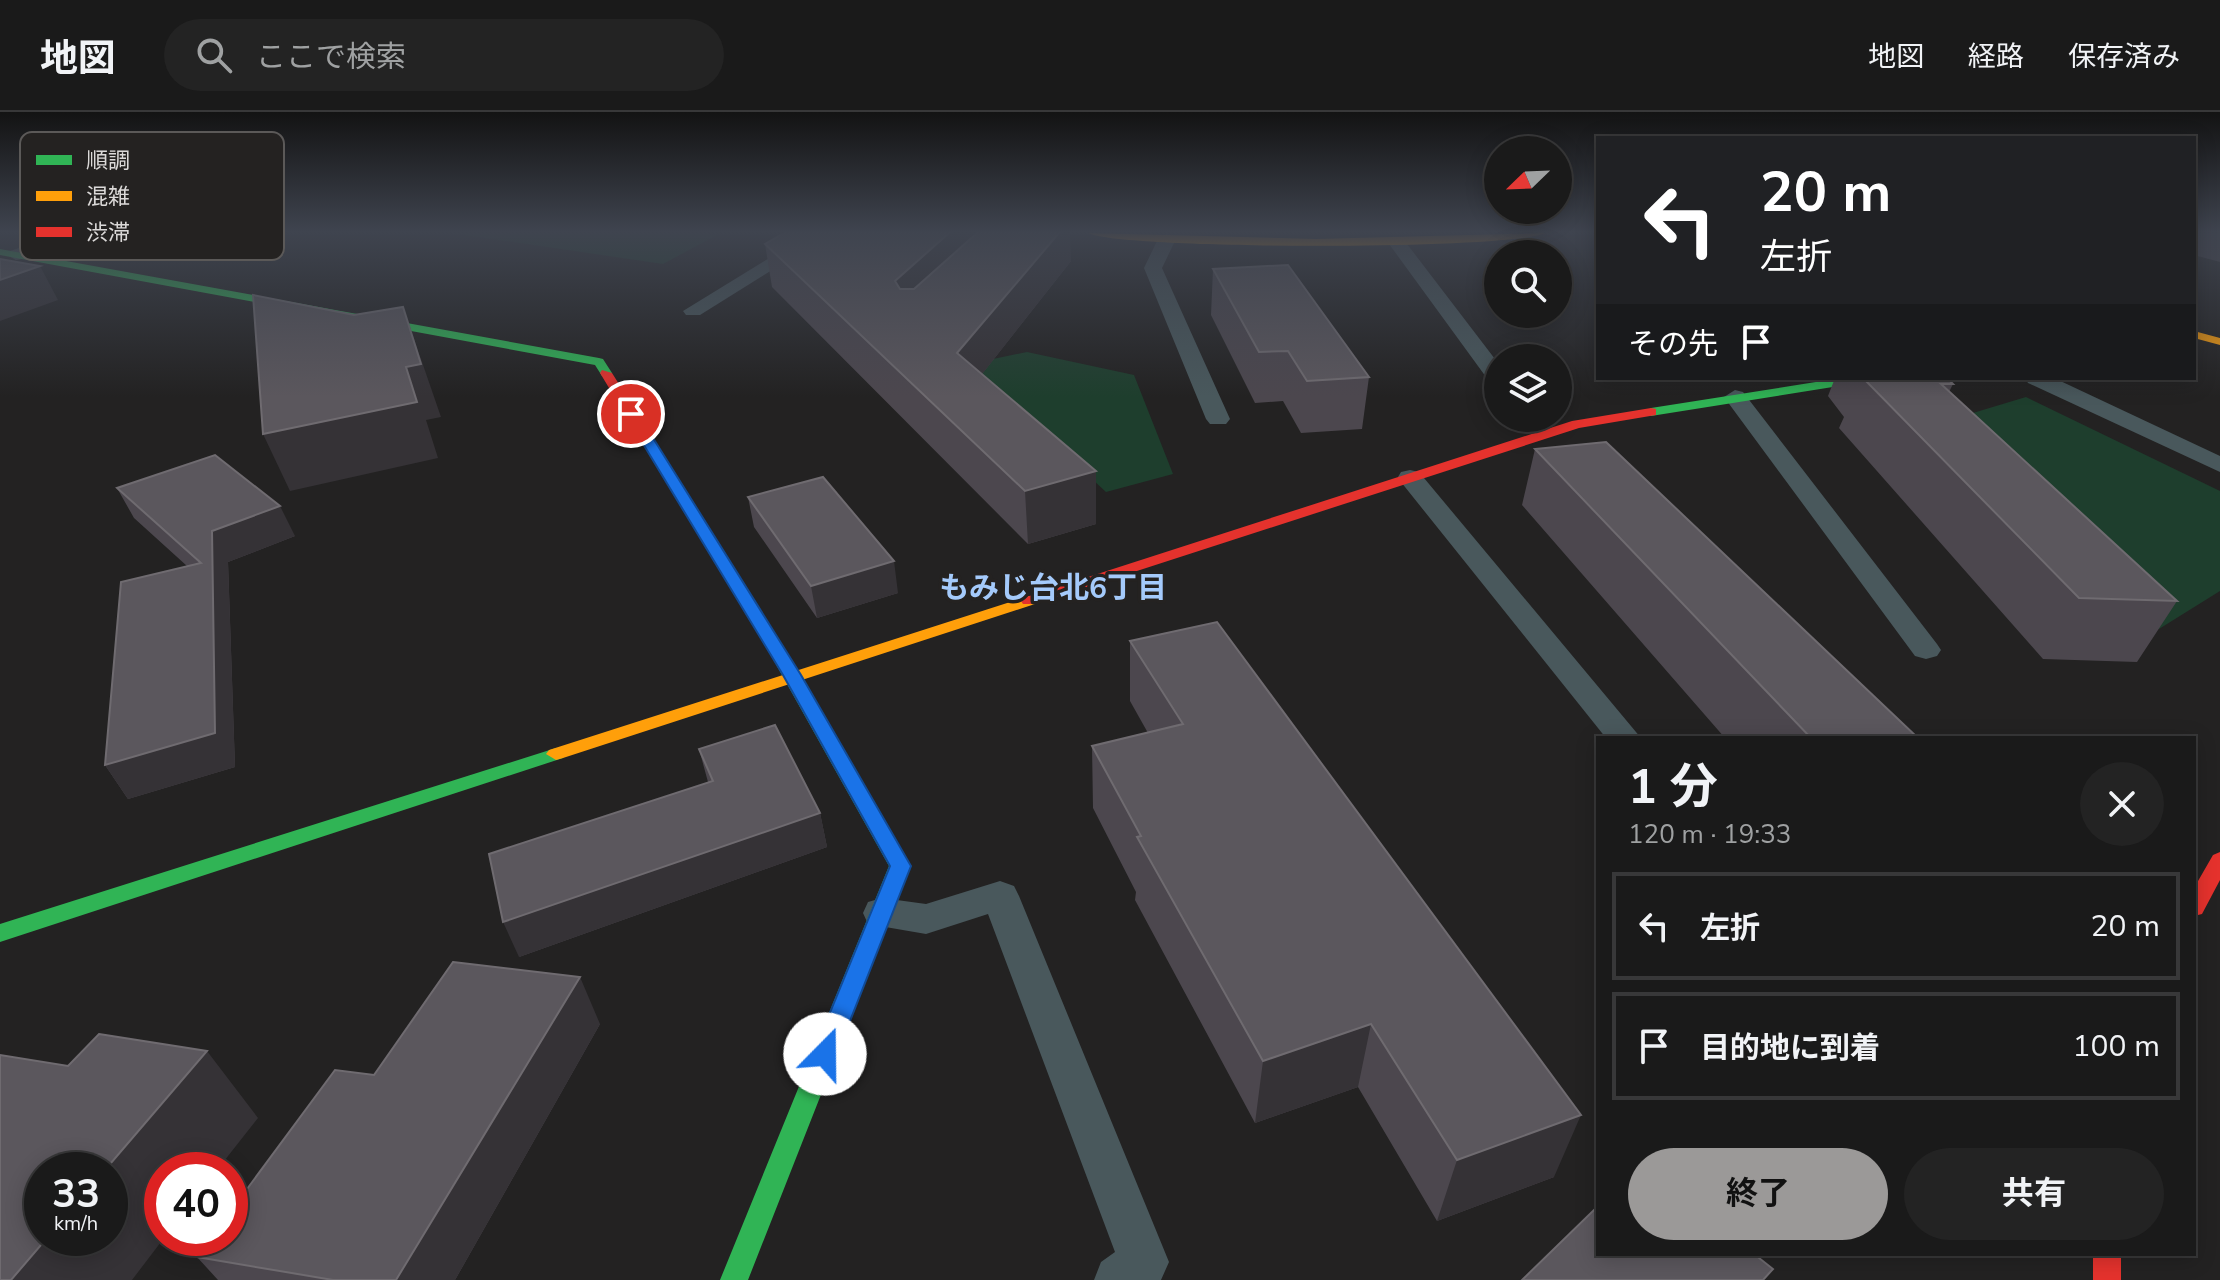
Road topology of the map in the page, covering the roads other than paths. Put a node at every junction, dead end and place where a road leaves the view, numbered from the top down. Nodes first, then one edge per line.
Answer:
1 (195, 288) edge
2 (732, 288) edge
3 (1161, 288) edge
4 (1442, 288) edge
5 (693, 311) dead end
6 (2196, 335) edge
7 (2220, 342) edge
8 (1484, 356) edge
9 (1850, 380) edge
10 (2040, 380) edge
11 (1735, 397) junction
12 (1218, 419) dead end
13 (2220, 465) edge
14 (1410, 477) junction
15 (1926, 650) dead end
16 (792, 675) junction
17 (1622, 736) edge
18 (2220, 860) edge
19 (2196, 904) edge
20 (882, 913) junction
21 (0, 933) edge
22 (2107, 1256) edge
23 (734, 1280) edge
24 (1119, 1280) edge
25 (2107, 1280) edge

1 - 16 street
2 - 5 lane
3 - 12 lane
4 - 8 lane
6 - 7 street
9 - 11 street
10 - 13 lane
11 - 14 street
11 - 15 lane
14 - 16 street
14 - 17 lane
16 - 20 street
16 - 21 street
18 - 19 street
20 - 23 street
20 - 24 lane
22 - 25 street

